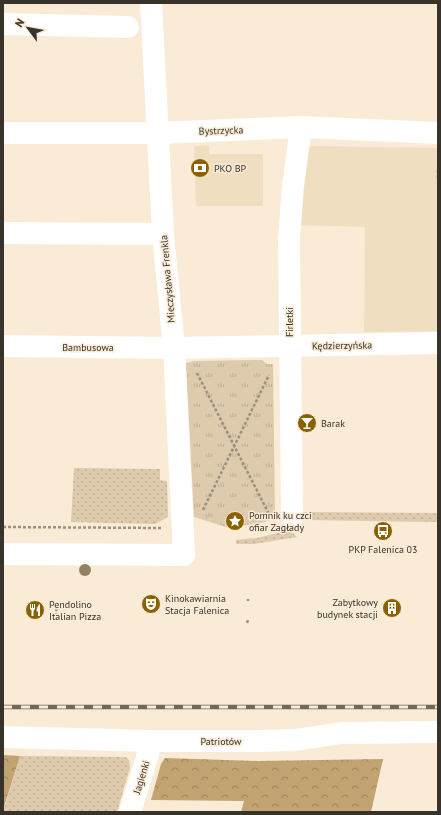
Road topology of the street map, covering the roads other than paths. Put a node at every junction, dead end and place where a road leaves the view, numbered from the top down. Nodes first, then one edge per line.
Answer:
1 (150, 3) edge
2 (3, 24) edge
3 (128, 27) dead end
4 (301, 127) junction
5 (3, 133) edge
6 (157, 133) junction
7 (438, 133) edge
8 (3, 233) edge
9 (163, 234) junction
10 (438, 343) edge
11 (3, 346) edge
12 (289, 346) junction
13 (179, 348) junction
14 (282, 519) road end
15 (3, 554) edge
16 (438, 732) edge
17 (3, 737) edge
18 (152, 741) junction
19 (130, 812) edge

1 - 6 street, Mieczysława Frenkla
2 - 3 street
4 - 6 street, Bystrzycka
4 - 7 street, Bystrzycka
4 - 12 street, Firletki
5 - 6 street, Bystrzycka
6 - 9 street, Mieczysława Frenkla
8 - 9 street
9 - 13 street, Mieczysława Frenkla
10 - 12 street, Kędzierzyńska
11 - 13 street, Bambusowa
12 - 13 street, Kędzierzyńska
12 - 14 street, Firletki
13 - 15 street, Mieczysława Frenkla
16 - 18 street, Patriotów
17 - 18 street, Patriotów
18 - 19 street, Jagienki

